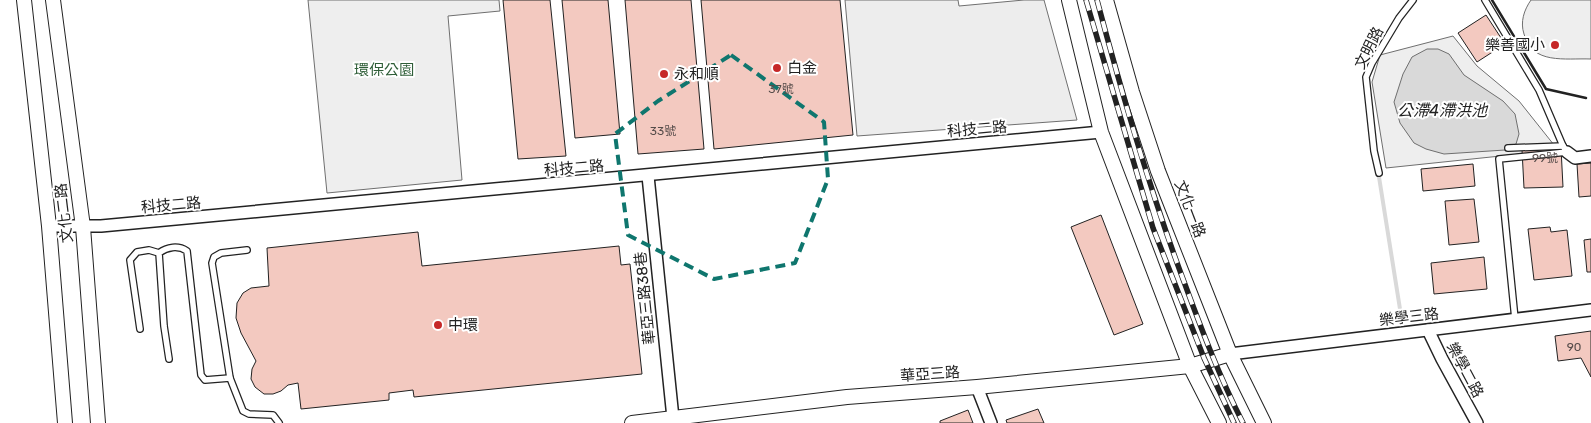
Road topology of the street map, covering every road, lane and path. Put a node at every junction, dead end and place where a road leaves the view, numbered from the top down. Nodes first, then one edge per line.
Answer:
1 (24, 0) edge
2 (53, 0) edge
3 (1069, 0) edge
4 (1106, 0) edge
5 (1413, 0) edge
6 (1485, 0) edge
7 (1102, 132) junction
8 (1508, 148) dead end
9 (1565, 149) junction
10 (1591, 156) edge
11 (1379, 174) dead end
12 (648, 176) junction
13 (49, 226) junction
14 (82, 227) junction
15 (247, 250) dead end
16 (159, 253) junction
17 (1591, 310) edge
18 (1515, 319) junction
19 (140, 329) dead end
20 (1428, 330) junction
21 (1230, 354) junction
22 (169, 359) dead end
23 (1190, 366) junction
24 (230, 378) junction
25 (977, 387) junction
26 (673, 418) junction
27 (715, 418) edge
28 (65, 423) edge
29 (98, 423) edge
30 (279, 423) edge
31 (632, 423) edge
32 (991, 423) edge
33 (1219, 423) edge
34 (1264, 423) edge
35 (1477, 423) edge

1 - 13 street, 文化二路
2 - 14 street, 文化二路
3 - 7 street
4 - 21 street, 文化一路
5 - 11 lane, 文明路
6 - 9 lane
7 - 12 street, 科技二路
7 - 23 street
8 - 9 lane
9 - 10 street
9 - 18 lane
12 - 14 street, 科技二路
12 - 26 street, 華亞三路38巷
13 - 14 street, 科技二路
13 - 28 street, 文化二路
14 - 29 street, 文化二路
15 - 24 lane
16 - 19 lane
16 - 22 lane
16 - 24 lane
17 - 18 street, 樂學三路
18 - 20 street, 樂學三路
20 - 21 street, 樂學三路
20 - 35 street, 樂學二路
21 - 23 street, 華亞三路
21 - 34 street, 文化一路
23 - 25 street, 華亞三路
23 - 33 street
24 - 30 lane
25 - 27 street, 華亞三路
25 - 32 street
26 - 27 street, 華亞三路
26 - 31 street, 華亞三路

